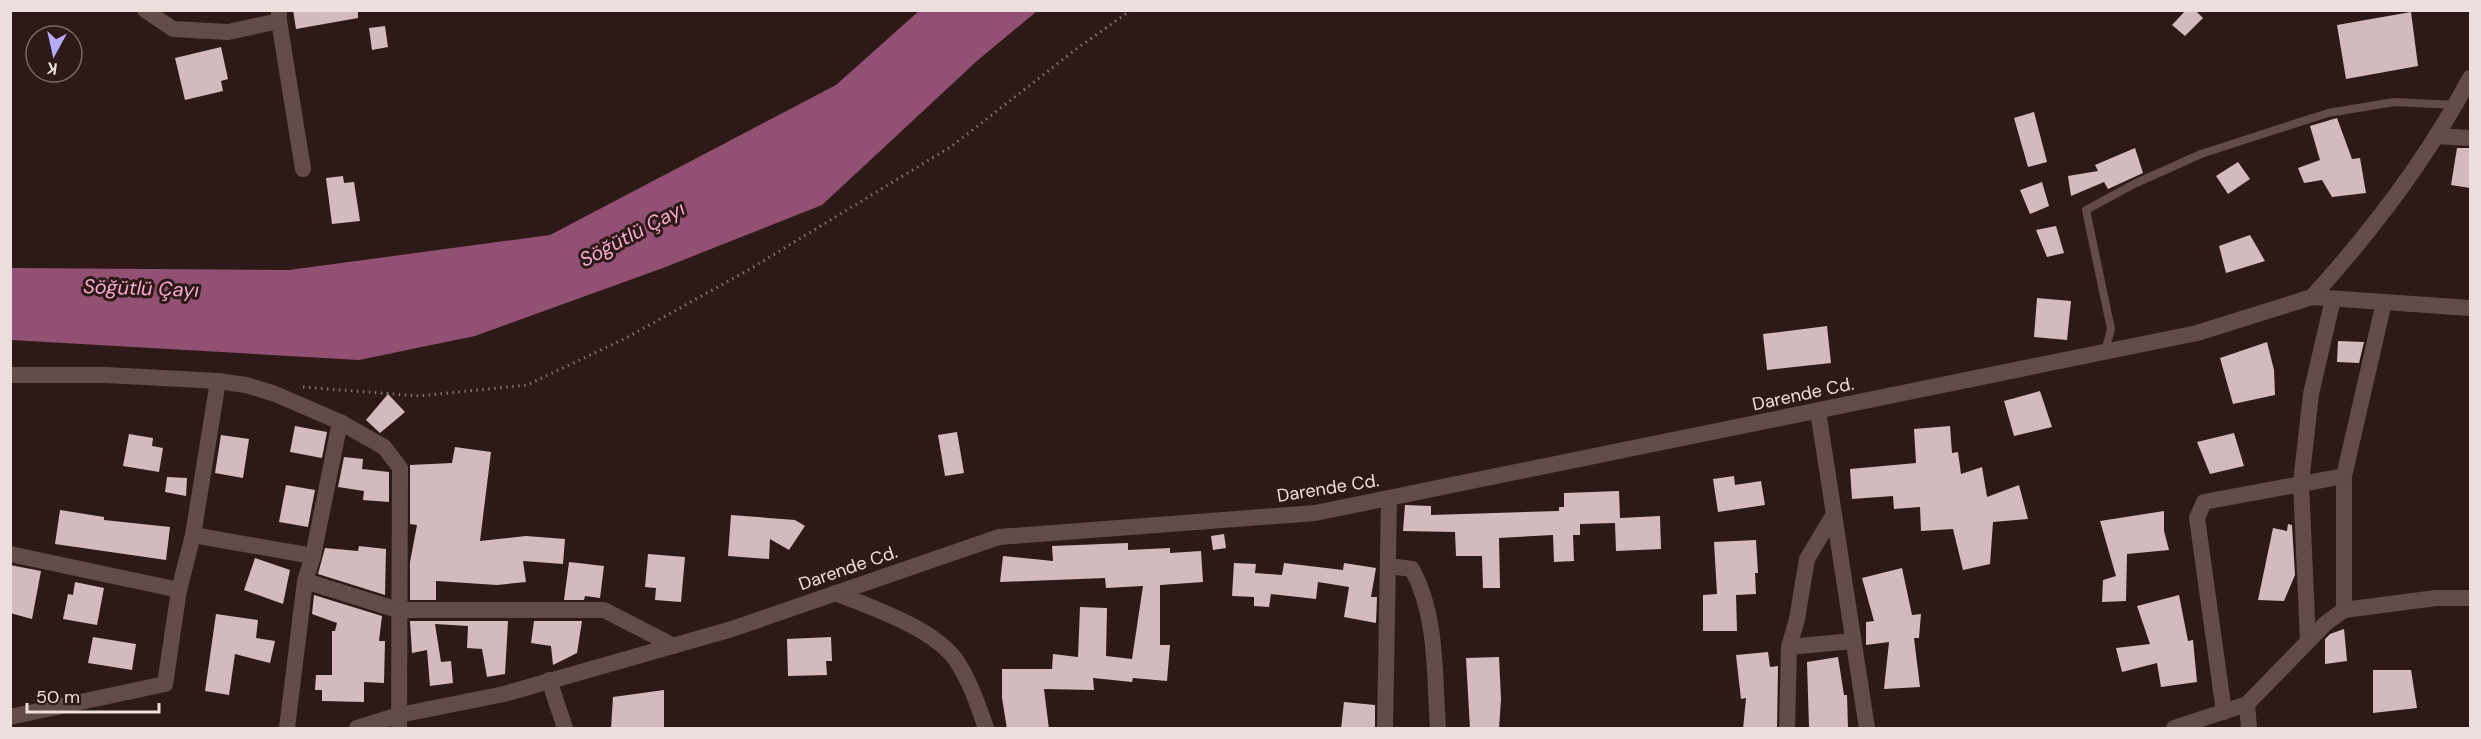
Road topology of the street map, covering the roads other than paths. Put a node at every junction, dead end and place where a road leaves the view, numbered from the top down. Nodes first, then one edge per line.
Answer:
1 (145, 10) edge
2 (279, 16) edge
3 (2470, 78) edge
4 (2456, 105) junction
5 (2436, 136) junction
6 (2470, 138) edge
7 (303, 169) dead end
8 (2312, 297) junction
9 (2333, 299) junction
10 (2384, 302) junction
11 (2470, 308) edge
12 (2105, 352) junction
13 (10, 375) edge
14 (218, 381) junction
15 (1818, 411) junction
16 (340, 422) junction
17 (2344, 476) junction
18 (2301, 483) junction
19 (1389, 498) junction
20 (1834, 514) junction
21 (193, 535) junction
22 (10, 554) edge
23 (313, 556) junction
24 (1389, 566) junction
25 (305, 581) junction
26 (179, 590) junction
27 (835, 593) junction
28 (2470, 598) edge
29 (398, 610) junction
30 (2344, 610) junction
31 (1853, 641) junction
32 (2308, 641) junction
33 (674, 645) junction
34 (1789, 647) junction
35 (549, 680) junction
36 (2247, 704) junction
37 (2224, 711) junction
38 (10, 717) edge
39 (399, 722) edge
40 (287, 729) edge
41 (357, 729) edge
42 (565, 729) edge
43 (986, 729) edge
44 (1385, 729) edge
45 (1438, 729) edge
46 (1787, 729) edge
47 (1867, 729) edge
48 (2174, 729) edge
49 (2248, 729) edge

1 - 2 street
2 - 7 street
3 - 4 street
4 - 5 street
4 - 12 lane
5 - 6 street
5 - 8 street
8 - 9 street
8 - 12 street, Darende Cd.
9 - 10 street
9 - 18 street
10 - 11 street
10 - 17 street
12 - 15 street, Darende Cd.
13 - 14 street
14 - 16 street
14 - 21 street
15 - 19 street, Darende Cd.
15 - 20 street
16 - 23 street
16 - 29 street
17 - 18 street
17 - 30 street
18 - 32 street
18 - 37 street
19 - 24 street
19 - 27 street, Darende Cd.
20 - 31 street
20 - 34 street
21 - 23 street
21 - 26 street
22 - 26 street
23 - 25 street
24 - 44 street
24 - 45 street
25 - 29 street
25 - 40 street
26 - 38 street
27 - 33 street, Darende Cd.
27 - 43 street
28 - 30 street
29 - 33 street
29 - 39 street
30 - 32 street
31 - 34 street
31 - 47 street
32 - 36 street
33 - 35 street, Darende Cd.
34 - 46 street
35 - 39 street, Darende Cd.
35 - 42 street
36 - 37 street
36 - 49 street
37 - 48 street
39 - 41 street, Darende Cd.

